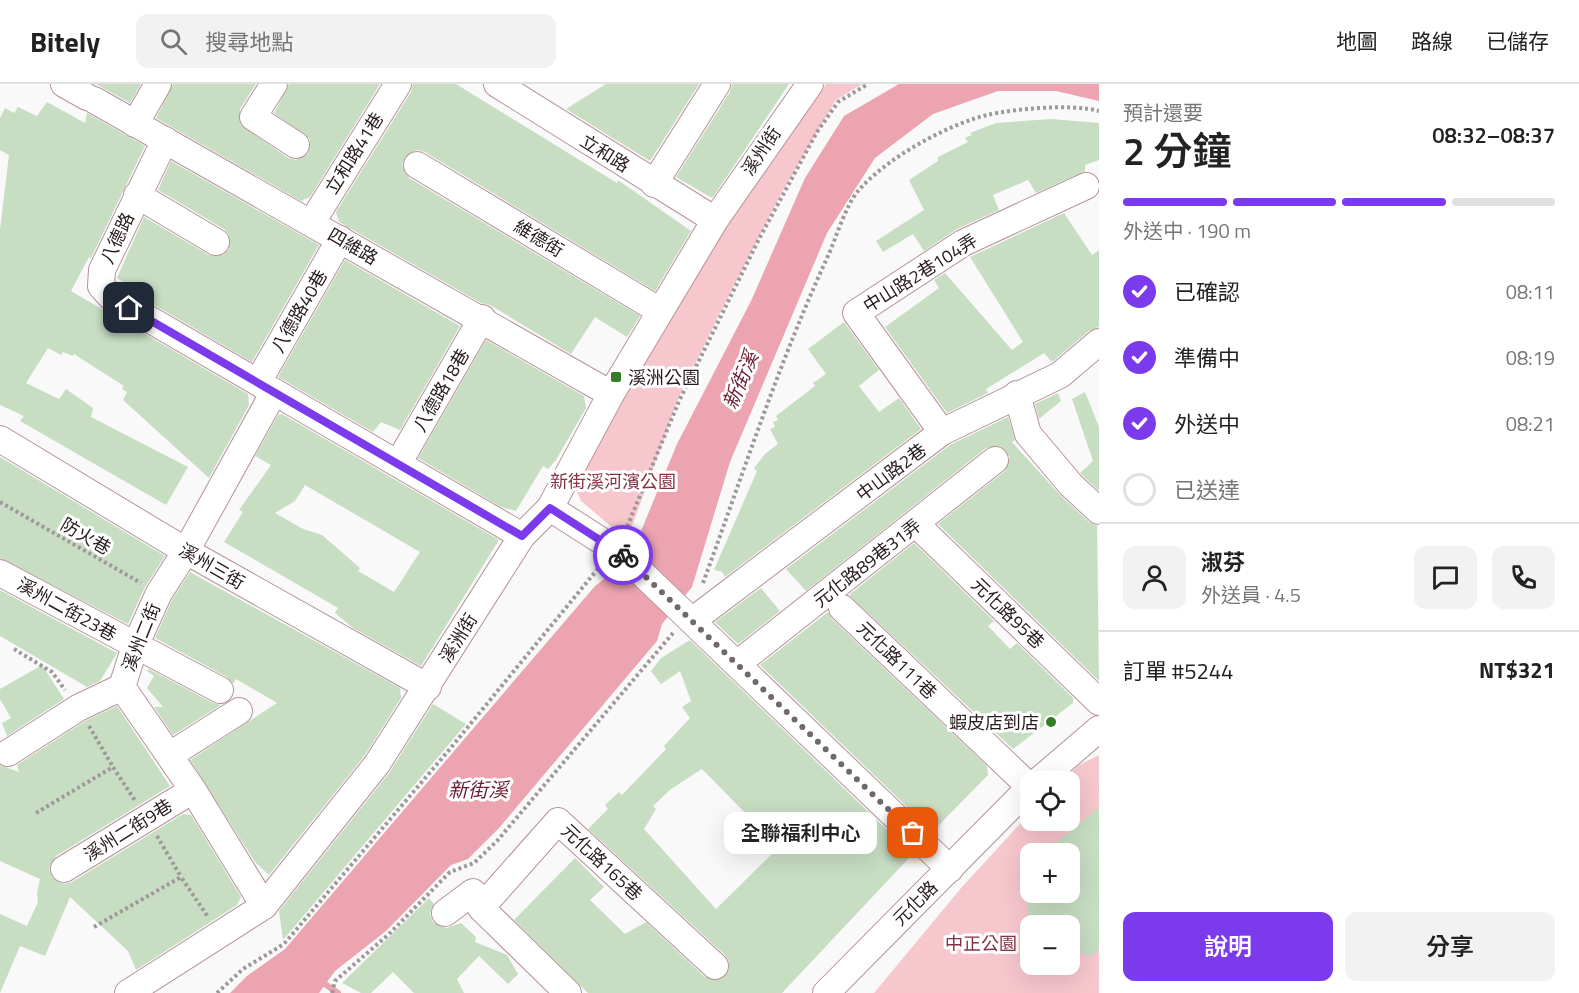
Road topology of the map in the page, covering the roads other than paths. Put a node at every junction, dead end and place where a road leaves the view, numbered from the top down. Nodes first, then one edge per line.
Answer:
1 (64, 84) edge
2 (158, 84) edge
3 (274, 84) edge
4 (398, 84) edge
5 (497, 84) edge
6 (717, 84) edge
7 (810, 84) edge
8 (135, 124) junction
9 (165, 140) junction
10 (296, 145) dead end
11 (417, 165) dead end
12 (654, 184) junction
13 (1086, 186) dead end
14 (137, 195) junction
15 (715, 220) junction
16 (312, 222) junction
17 (339, 239) junction
18 (216, 242) dead end
19 (660, 311) junction
20 (482, 318) junction
21 (1099, 342) edge
22 (266, 387) junction
23 (611, 394) junction
24 (1017, 394) junction
25 (942, 432) junction
26 (0, 439) edge
27 (995, 460) dead end
28 (399, 462) junction
29 (550, 508) junction
30 (1099, 511) edge
31 (917, 525) junction
32 (522, 536) junction
33 (186, 551) junction
34 (0, 573) edge
35 (842, 608) dead end
36 (687, 615) junction
37 (135, 646) junction
38 (738, 664) junction
39 (122, 687) junction
40 (428, 687) junction
41 (220, 690) dead end
42 (1099, 702) edge
43 (239, 711) dead end
44 (1099, 729) edge
45 (9, 753) dead end
46 (170, 755) junction
47 (1050, 771) edge
48 (1020, 777) edge
49 (193, 790) junction
50 (1020, 797) edge
51 (64, 869) dead end
52 (950, 869) junction
53 (264, 906) junction
54 (481, 908) junction
55 (445, 913) dead end
56 (715, 966) dead end
57 (157, 985) edge
58 (128, 993) edge
59 (568, 993) edge
60 (826, 993) edge

1 - 8 street, 四維路
2 - 8 street
3 - 10 street
4 - 16 street, 立和路41巷
5 - 12 street, 立和路
6 - 12 street
7 - 15 street, 溪州街
8 - 9 street, 四維路
9 - 14 street, 八德路
9 - 16 street, 四維路
11 - 19 street, 維德街
12 - 15 street, 立和路
13 - 25 street, 中山路2巷104弄
14 - 18 street
14 - 22 street, 八德路
15 - 19 street, 溪洲街
16 - 17 street, 四維路
17 - 20 street, 四維路
17 - 22 street, 八德路40巷
19 - 23 street, 溪洲街
20 - 23 street, 四維路
20 - 28 street, 八德路18巷
21 - 24 street, 中山路2巷
22 - 28 street, 八德路
22 - 33 street, 溪州二街
23 - 29 street, 溪洲街
24 - 25 street, 中山路2巷
24 - 30 street
25 - 36 street, 中山路2巷
26 - 33 street, 溪州三街
27 - 31 street, 元化路89巷31弄
28 - 32 street, 八德路
29 - 32 street, 溪洲街
29 - 36 street
31 - 38 street, 元化路89巷31弄
31 - 42 street, 元化路95巷
32 - 40 street, 溪洲街
33 - 37 street, 溪州二街
33 - 40 street, 溪州三街
34 - 37 street, 溪州二街23巷
35 - 48 street, 元化路111巷
36 - 38 street
37 - 39 street, 溪州二街
37 - 41 street, 溪州二街23巷
38 - 52 street
39 - 45 street
39 - 46 street, 溪州二街
40 - 53 street, 溪洲街
43 - 46 street
44 - 47 street
46 - 49 street, 溪州二街
49 - 51 street, 溪州二街9巷
49 - 53 street, 溪州二街
50 - 52 street, 元化路
52 - 60 street, 元化路
53 - 57 street, 溪洲街
54 - 55 street
54 - 56 street, 元化路165巷
54 - 59 street
57 - 58 street, 溪洲街

